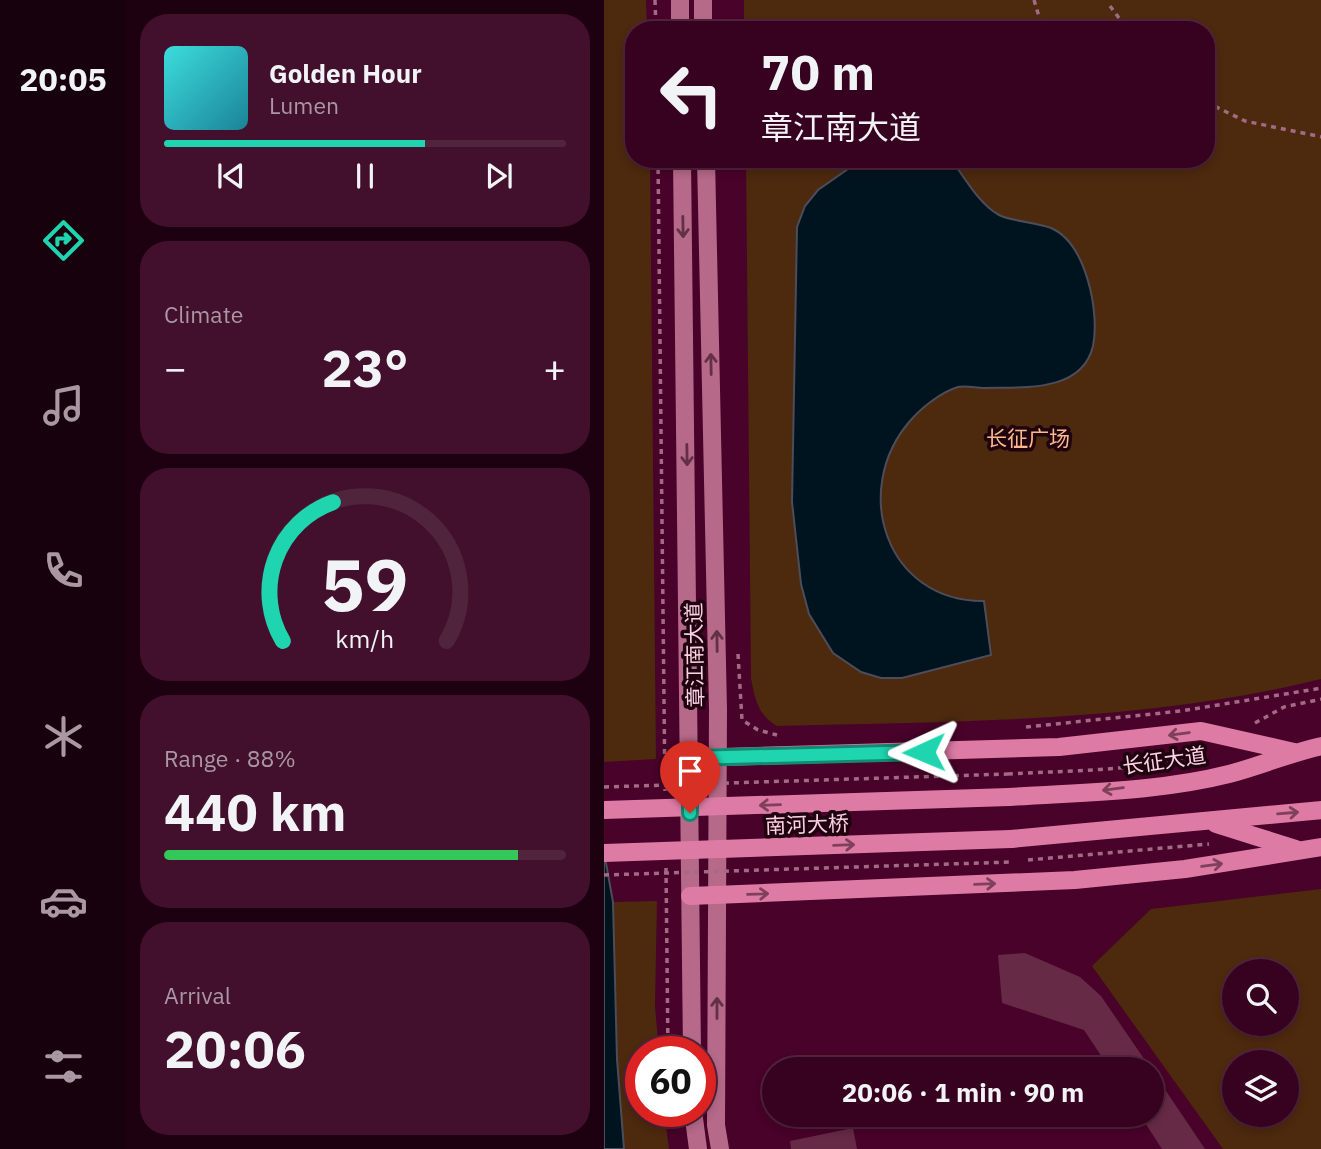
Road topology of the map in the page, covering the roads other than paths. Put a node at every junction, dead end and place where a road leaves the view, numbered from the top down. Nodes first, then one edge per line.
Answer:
1 (680, 0) edge
2 (703, 0) edge
3 (680, 21) edge
4 (703, 21) edge
5 (682, 168) edge
6 (706, 168) edge
7 (1321, 746) edge
8 (1294, 752) junction
9 (690, 758) junction
10 (1009, 796) joint
11 (604, 810) edge
12 (1321, 810) edge
13 (1206, 821) junction
14 (1321, 848) edge
15 (1299, 850) junction
16 (604, 853) edge
17 (717, 895) junction
18 (690, 896) junction
19 (692, 1036) edge
20 (695, 1127) edge
21 (698, 1149) edge
22 (720, 1149) edge

1 - 3 main road
2 - 4 main road
5 -> 9 main road, 章江南大道
17 -> 6 main road, 章江南大道
7 - 8 main road, 长征大道
8 -> 9 main road
8 -> 10 main road, 长征大道
9 - 18 main road, 章江南大道
10 -> 11 main road, 南河大桥, bridge
13 -> 12 main road
13 - 15 main road
16 -> 13 main road, 南河大桥, bridge
14 - 15 main road
17 -> 15 main road
17 - 18 main road
22 -> 17 main road, 章江南大道
18 - 19 main road, 章江南大道
20 - 21 main road

